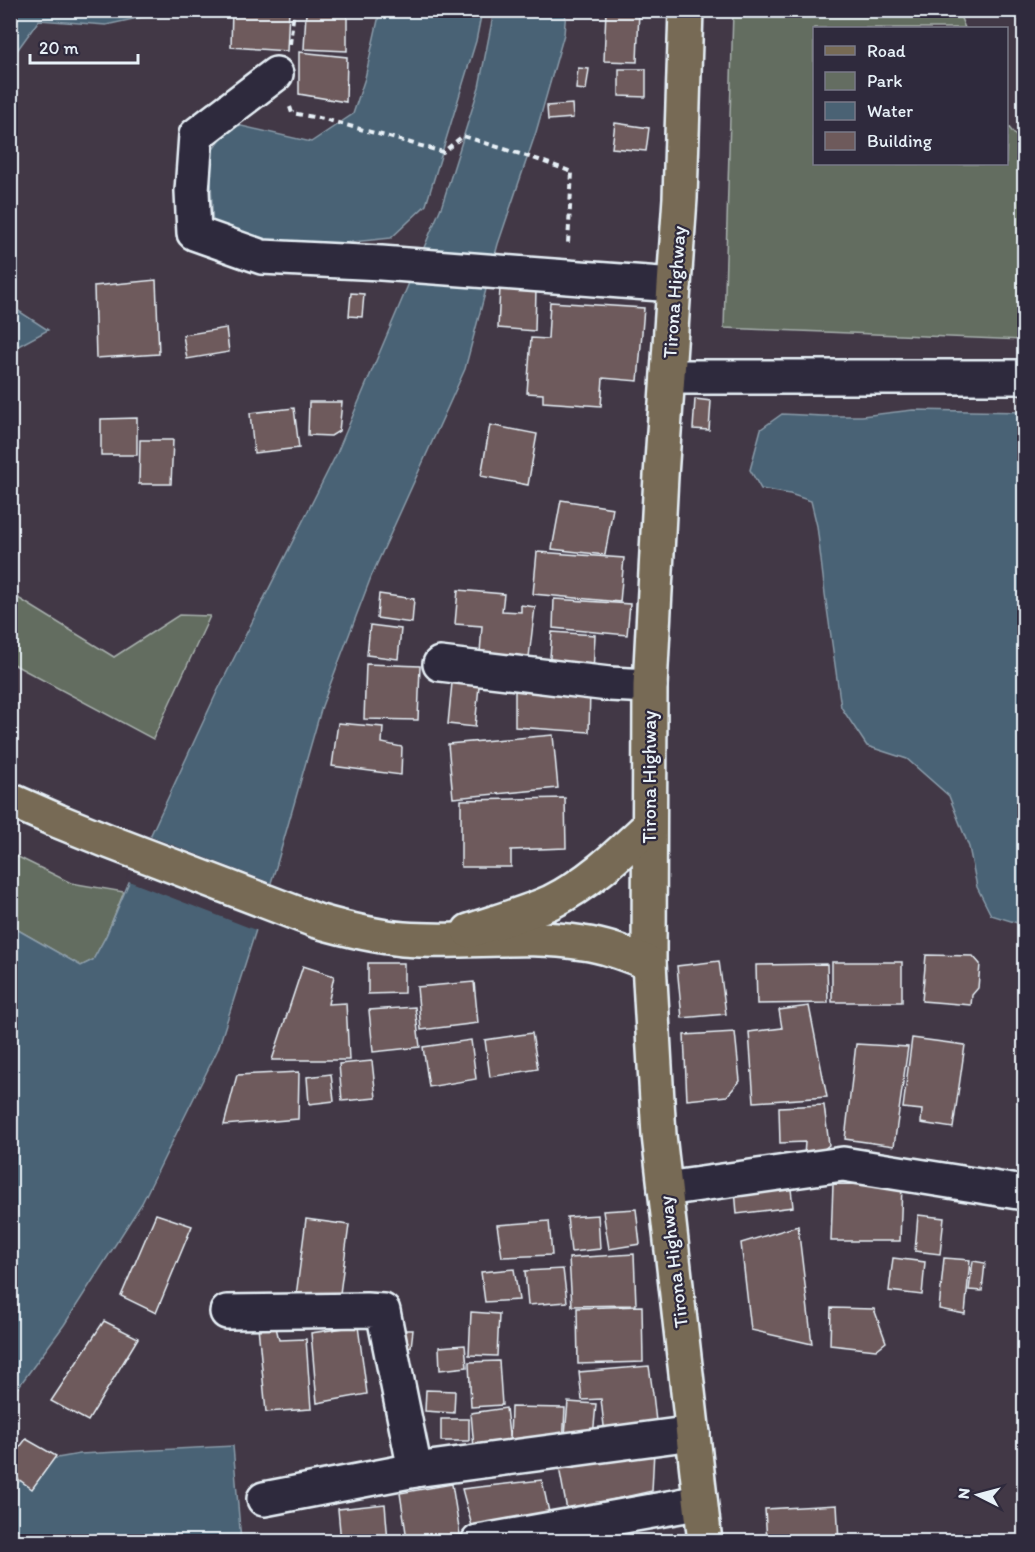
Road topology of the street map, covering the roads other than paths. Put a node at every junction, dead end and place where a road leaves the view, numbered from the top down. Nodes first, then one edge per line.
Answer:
1 (686, 10) edge
2 (276, 74) dead end
3 (674, 285) junction
4 (668, 377) junction
5 (1024, 377) edge
6 (440, 664) dead end
7 (650, 686) junction
8 (10, 800) edge
9 (649, 826) junction
10 (445, 940) junction
11 (649, 963) junction
12 (665, 1189) junction
13 (1024, 1193) edge
14 (227, 1312) dead end
15 (693, 1432) junction
16 (415, 1470) junction
17 (264, 1499) dead end
18 (700, 1501) junction
19 (478, 1542) edge
20 (705, 1542) edge

1 - 3 main road, Tirona Highway
2 - 3 street
3 - 4 main road, Tirona Highway
4 - 5 street
4 - 7 main road, Tirona Highway
6 - 7 street
7 - 9 main road, Tirona Highway
8 - 10 main road
9 - 10 main road
9 - 11 main road, Tirona Highway
10 - 11 main road
11 - 12 main road, Tirona Highway
12 - 13 street
12 - 15 main road, Tirona Highway
14 - 16 street
15 - 16 street
15 - 18 main road, Tirona Highway
16 - 17 street
18 - 19 street
18 - 20 main road, Tirona Highway

